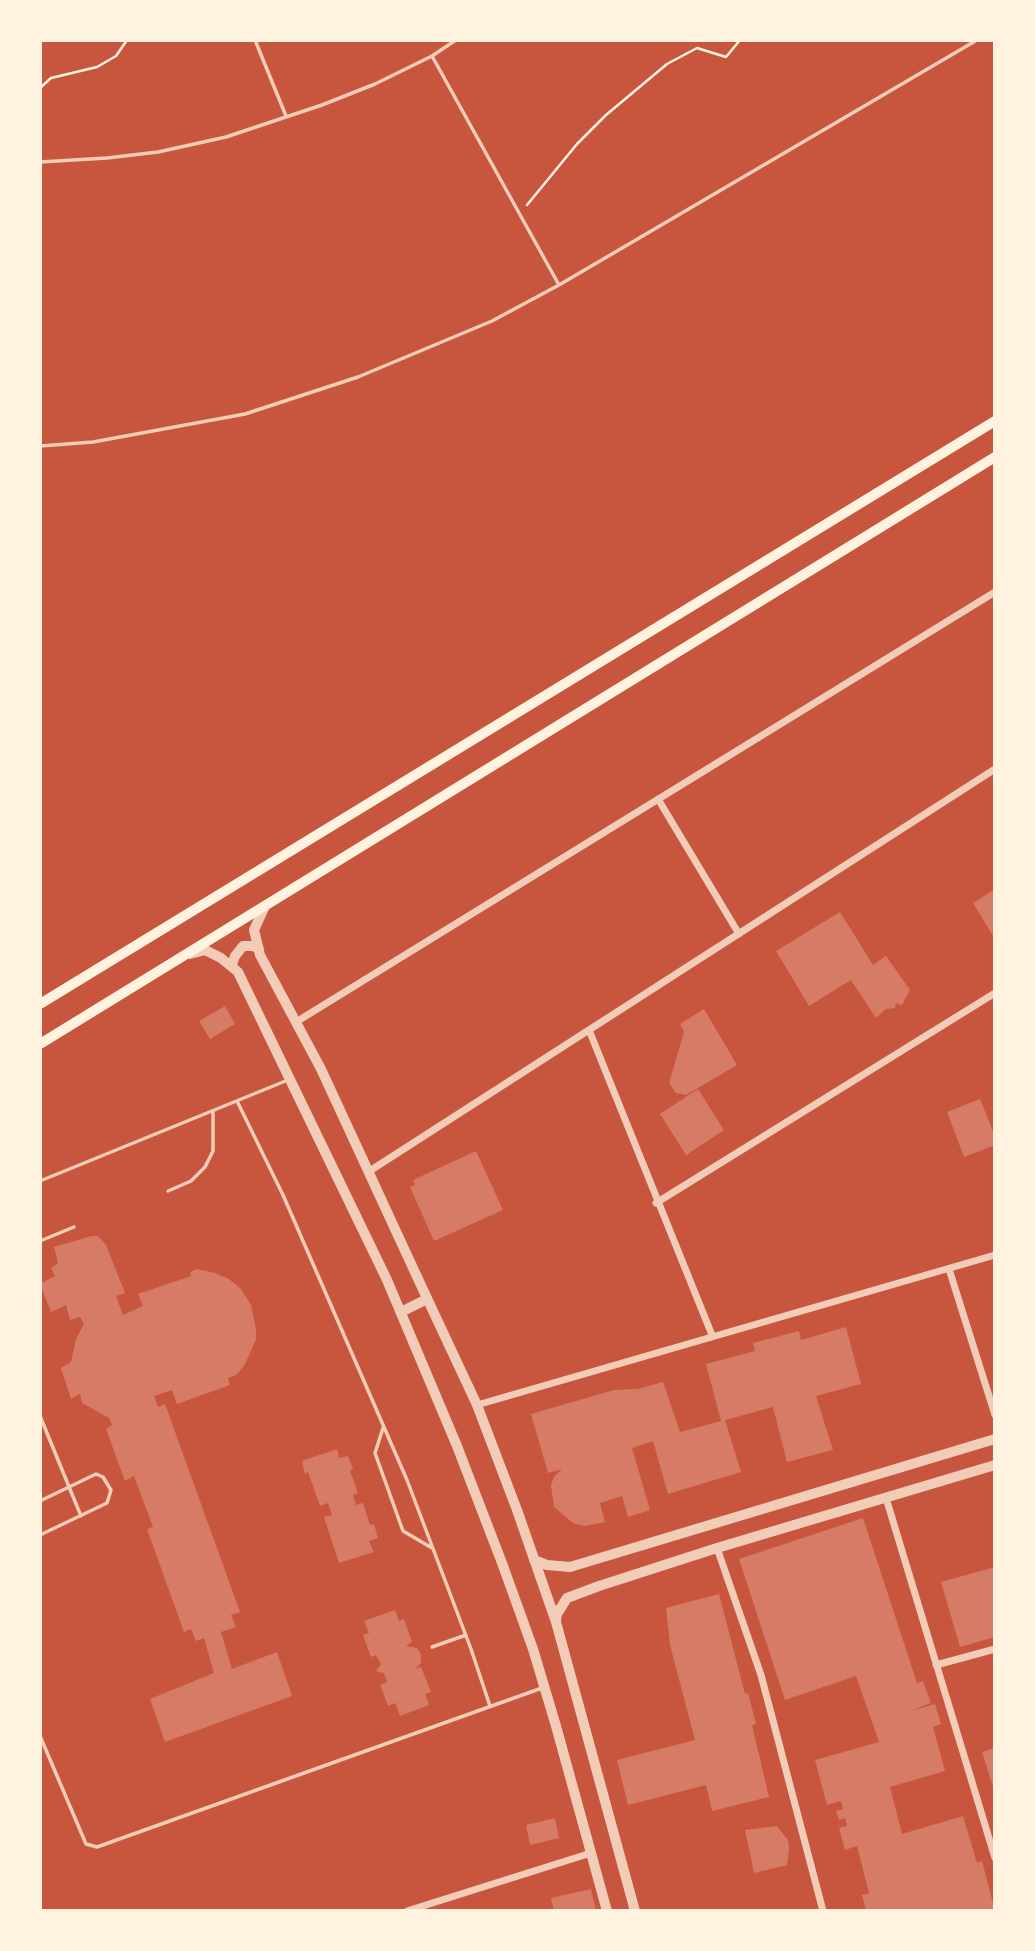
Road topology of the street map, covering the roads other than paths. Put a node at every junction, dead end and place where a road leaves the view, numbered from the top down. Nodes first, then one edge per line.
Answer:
1 (255, 40) edge
2 (456, 40) edge
3 (976, 40) edge
4 (432, 55) junction
5 (286, 117) junction
6 (40, 162) edge
7 (559, 285) junction
8 (995, 421) edge
9 (40, 446) edge
10 (995, 457) edge
11 (995, 592) edge
12 (995, 769) edge
13 (659, 799) junction
14 (265, 906) junction
15 (739, 933) junction
16 (259, 950) junction
17 (186, 955) junction
18 (232, 965) junction
19 (995, 993) edge
20 (40, 1004) edge
21 (296, 1022) junction
22 (589, 1030) junction
23 (40, 1044) edge
24 (290, 1079) junction
25 (237, 1101) junction
26 (213, 1111) junction
27 (368, 1172) junction
28 (40, 1181) edge
29 (168, 1191) dead end
30 (656, 1203) junction
31 (74, 1227) dead end
32 (40, 1241) edge
33 (995, 1255) edge
34 (949, 1269) junction
35 (427, 1299) junction
36 (401, 1312) junction
37 (712, 1335) junction
38 (477, 1405) junction
39 (995, 1415) edge
40 (40, 1416) edge
41 (384, 1426) junction
42 (995, 1438) edge
43 (995, 1465) edge
44 (69, 1487) junction
45 (886, 1498) junction
46 (40, 1501) edge
47 (81, 1516) junction
48 (40, 1535) edge
49 (717, 1548) junction
50 (433, 1549) junction
51 (534, 1560) junction
52 (556, 1622) junction
53 (466, 1635) junction
54 (432, 1647) dead end
55 (995, 1649) edge
56 (936, 1665) junction
57 (544, 1687) junction
58 (490, 1706) junction
59 (40, 1736) edge
60 (993, 1843) edge
61 (591, 1853) junction
62 (995, 1858) edge
63 (416, 1910) edge
64 (407, 1911) edge
65 (607, 1911) edge
66 (635, 1911) edge
67 (823, 1911) edge

1 - 5 lane
2 - 4 lane
3 - 7 lane
4 - 5 lane
4 - 7 lane
5 - 6 lane
7 - 9 lane
8 - 20 main road
10 - 14 main road
11 - 13 street
12 - 15 street
13 - 15 street
13 - 21 street
14 - 16 street
14 - 17 main road
15 - 22 street
16 - 18 street
16 - 21 street
17 - 18 street
17 - 23 main road
18 - 24 street
19 - 30 street
21 - 27 street
22 - 27 street
22 - 30 street
24 - 25 lane
24 - 36 street
25 - 26 lane
25 - 41 lane
26 - 28 lane
26 - 29 lane
27 - 35 street
30 - 37 street
31 - 32 lane
33 - 34 street
34 - 37 street
34 - 39 street
35 - 36 street
35 - 38 street
36 - 57 street
37 - 38 street
38 - 51 street
40 - 44 lane
41 - 50 lane
41 - 50 lane
42 - 51 street
43 - 45 street
44 - 46 lane
44 - 47 lane
44 - 47 lane
45 - 49 street
45 - 56 street
47 - 48 lane
49 - 52 street
49 - 67 street
50 - 53 lane
51 - 52 street
52 - 66 street
53 - 54 lane
53 - 58 lane
55 - 56 street
56 - 60 street
57 - 58 lane
57 - 61 street
58 - 59 lane
60 - 62 street
61 - 63 street
61 - 65 street
63 - 64 street

